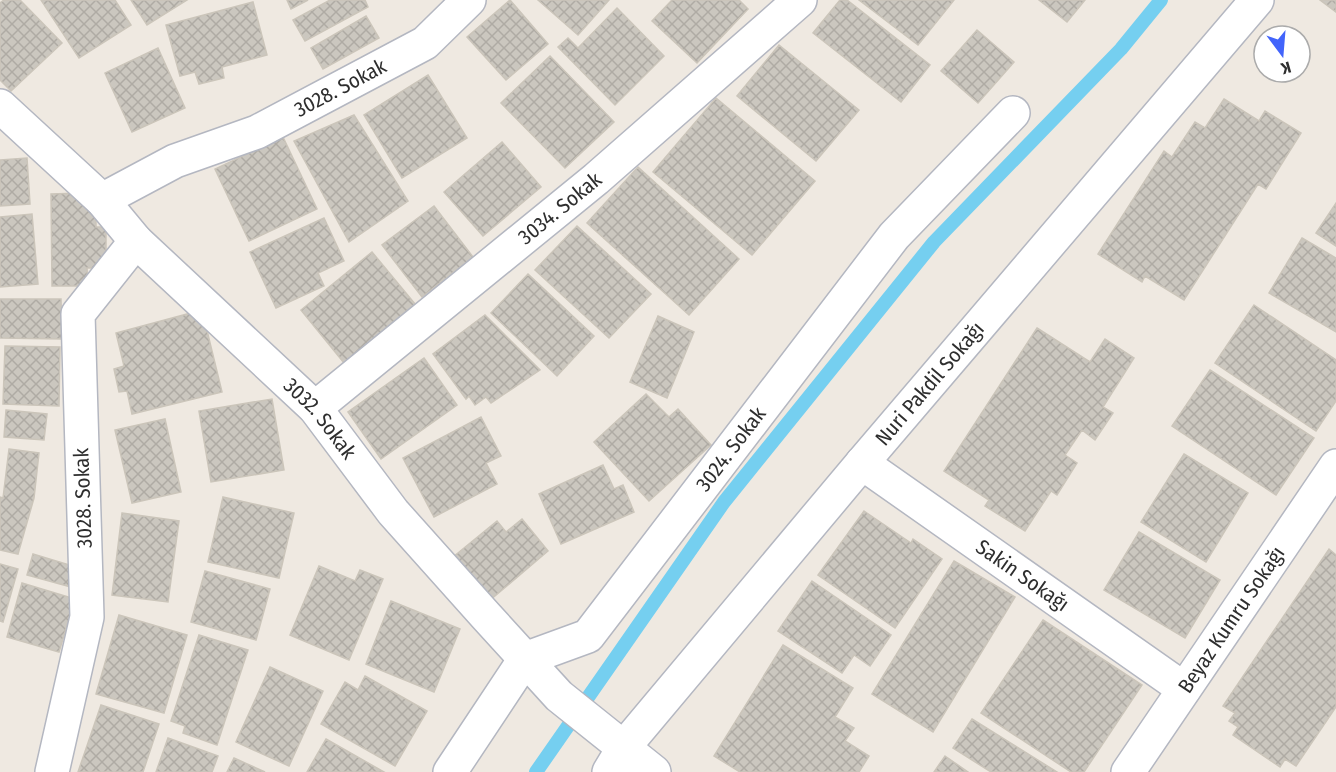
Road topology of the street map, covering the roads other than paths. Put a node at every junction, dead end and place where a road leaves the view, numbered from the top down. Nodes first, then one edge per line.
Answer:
1 (469, 0) edge
2 (800, 0) edge
3 (1257, 0) edge
4 (0, 106) edge
5 (1013, 114) dead end
6 (102, 200) junction
7 (136, 241) junction
8 (315, 408) junction
9 (862, 463) junction
10 (1336, 466) edge
11 (525, 659) junction
12 (1184, 688) junction
13 (617, 760) edge
14 (52, 772) edge
15 (450, 772) edge
16 (654, 772) edge
17 (1128, 772) edge

1 - 6 street, 3028. Sokak
2 - 8 street, 3034. Sokak
3 - 9 street, Nuri Pakdil Sokağı
4 - 6 street, 3032. Sokak
5 - 11 street, 3024. Sokak
6 - 7 street, 3032. Sokak
7 - 8 street, 3032. Sokak
7 - 14 street, 3028. Sokak
8 - 11 street, 3032. Sokak
9 - 12 street, Sakin Sokağı
9 - 13 street, Nuri Pakdil Sokağı
10 - 12 street, Beyaz Kumru Sokağı
11 - 13 street, 3032. Sokak
11 - 15 street
12 - 17 street, Beyaz Kumru Sokağı
13 - 16 street, 3032. Sokak

